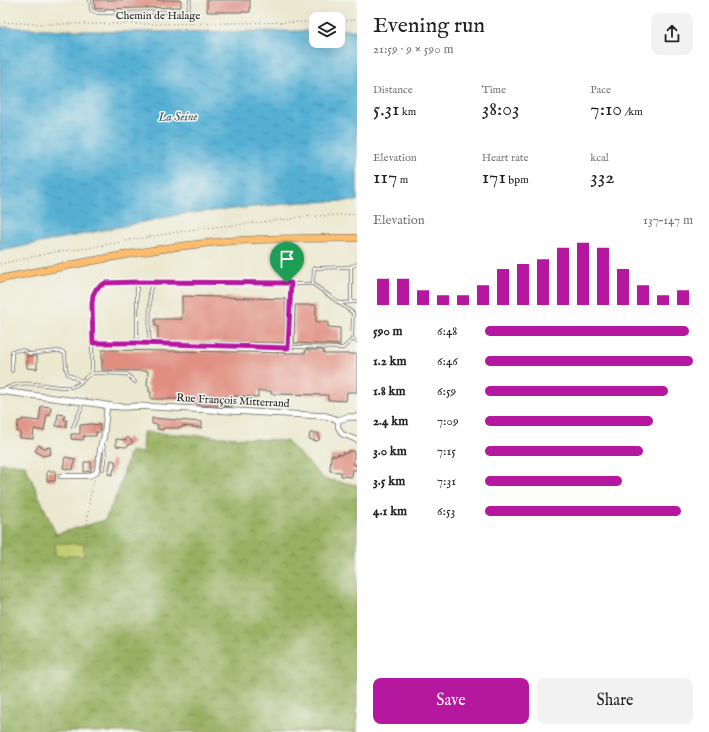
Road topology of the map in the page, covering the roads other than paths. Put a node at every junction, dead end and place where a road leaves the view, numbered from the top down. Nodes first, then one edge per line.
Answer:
1 (90, 0) edge
2 (190, 0) edge
3 (357, 238) edge
4 (357, 264) edge
5 (351, 266) junction
6 (0, 280) edge
7 (137, 282) junction
8 (154, 282) junction
9 (291, 283) junction
10 (313, 284) junction
11 (351, 302) junction
12 (357, 302) edge
13 (339, 303) junction
14 (352, 340) junction
15 (357, 341) edge
16 (93, 343) junction
17 (137, 343) junction
18 (149, 344) junction
19 (288, 348) junction
20 (12, 371) dead end
21 (92, 373) junction
22 (82, 381) junction
23 (134, 382) dead end
24 (1, 391) edge
25 (82, 402) junction
26 (108, 406) junction
27 (357, 417) edge
28 (338, 420) junction
29 (73, 427) dead end
30 (103, 440) junction
31 (357, 440) edge
32 (104, 469) dead end
33 (61, 476) dead end

1 - 2 lane
3 - 6 main road
4 - 5 lane
5 - 10 lane
5 - 11 lane
7 - 8 lane
7 - 16 lane
7 - 17 lane
8 - 9 lane
8 - 18 lane
9 - 10 lane
9 - 19 lane
10 - 13 lane
11 - 12 lane
11 - 13 lane
13 - 14 lane
14 - 15 lane
14 - 19 lane
16 - 17 lane
16 - 21 lane
17 - 18 lane
18 - 19 lane
20 - 22 lane
21 - 22 lane
21 - 23 lane
22 - 24 lane
24 - 25 street, Rue François Mitterrand
25 - 26 street, Rue François Mitterrand
25 - 29 lane
26 - 28 street, Rue François Mitterrand
26 - 30 street
27 - 28 street, Rue François Mitterrand
28 - 31 street
30 - 32 lane
30 - 33 street

